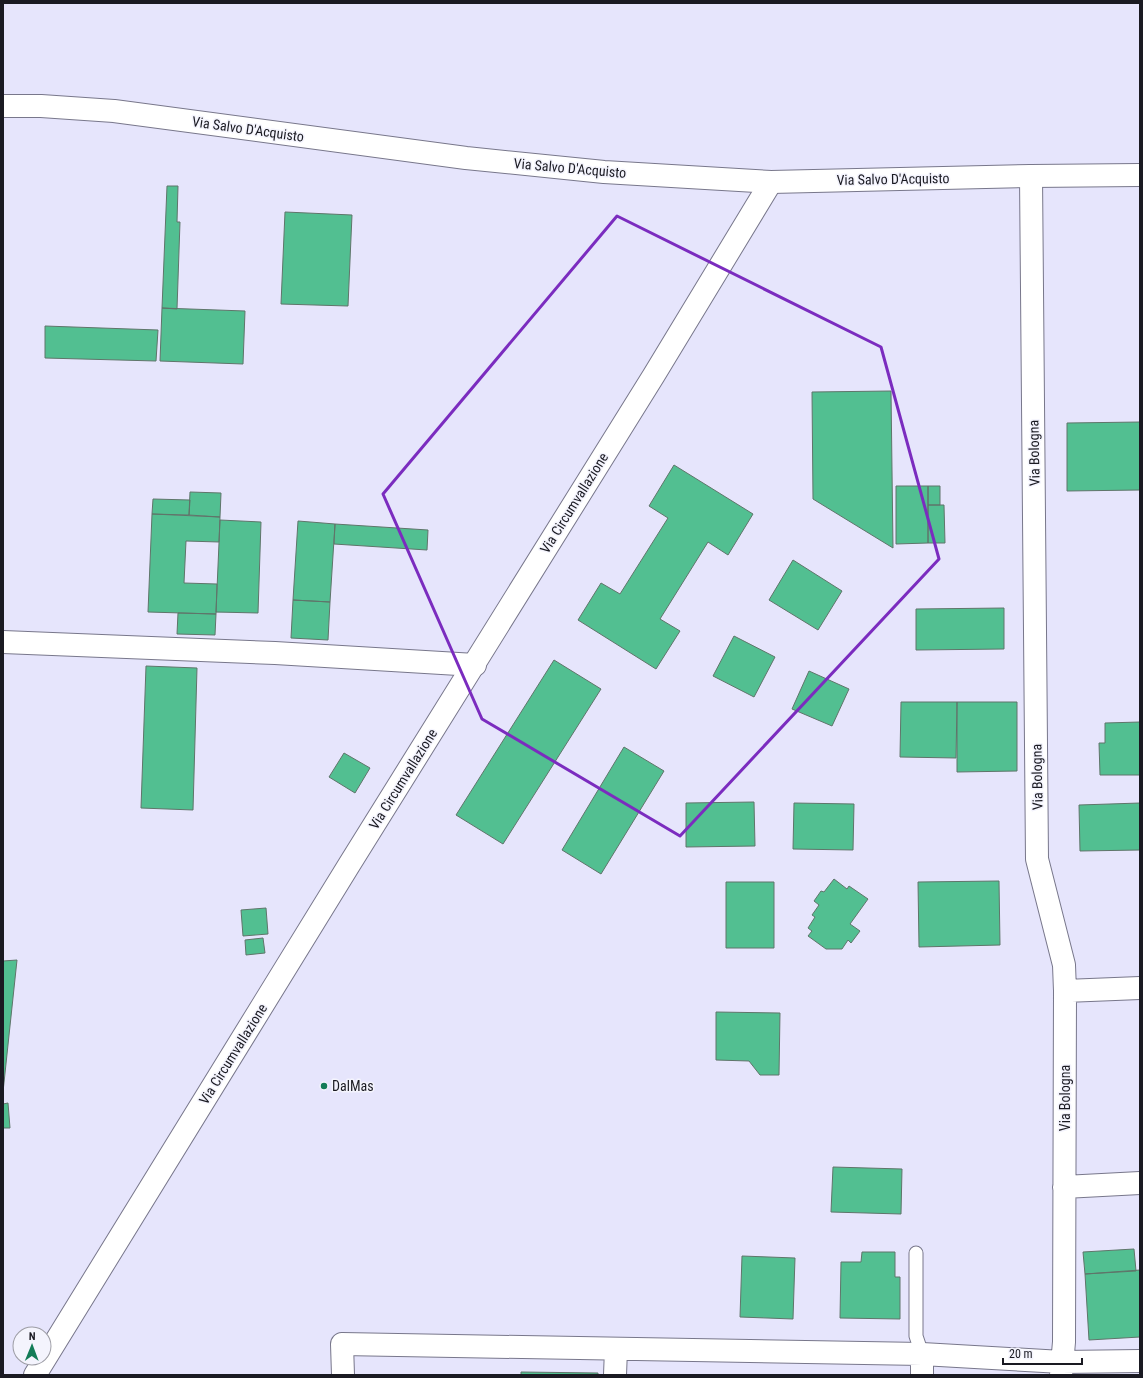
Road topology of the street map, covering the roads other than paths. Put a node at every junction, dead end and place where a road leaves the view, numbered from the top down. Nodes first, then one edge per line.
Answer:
1 (3, 106) edge
2 (1140, 174) edge
3 (1032, 176) junction
4 (771, 182) junction
5 (3, 642) edge
6 (475, 665) junction
7 (1140, 988) edge
8 (1065, 991) junction
9 (1140, 1183) edge
10 (1064, 1187) junction
11 (916, 1253) dead end
12 (616, 1349) junction
13 (1140, 1361) edge
14 (922, 1364) edge
15 (1061, 1368) edge
16 (35, 1375) edge
17 (342, 1375) edge
18 (615, 1375) edge

1 - 4 street, Via Salvo D'Acquisto
2 - 3 street, Via Salvo D'Acquisto
3 - 4 street, Via Salvo D'Acquisto
3 - 8 street, Via Bologna
4 - 6 street, Via Circumvallazione
5 - 6 street
6 - 16 street, Via Circumvallazione
7 - 8 street
8 - 10 street, Via Bologna
9 - 10 street
10 - 15 street, Via Bologna
11 - 14 lane
12 - 14 street
12 - 17 street
12 - 18 street
13 - 15 street
14 - 15 street

